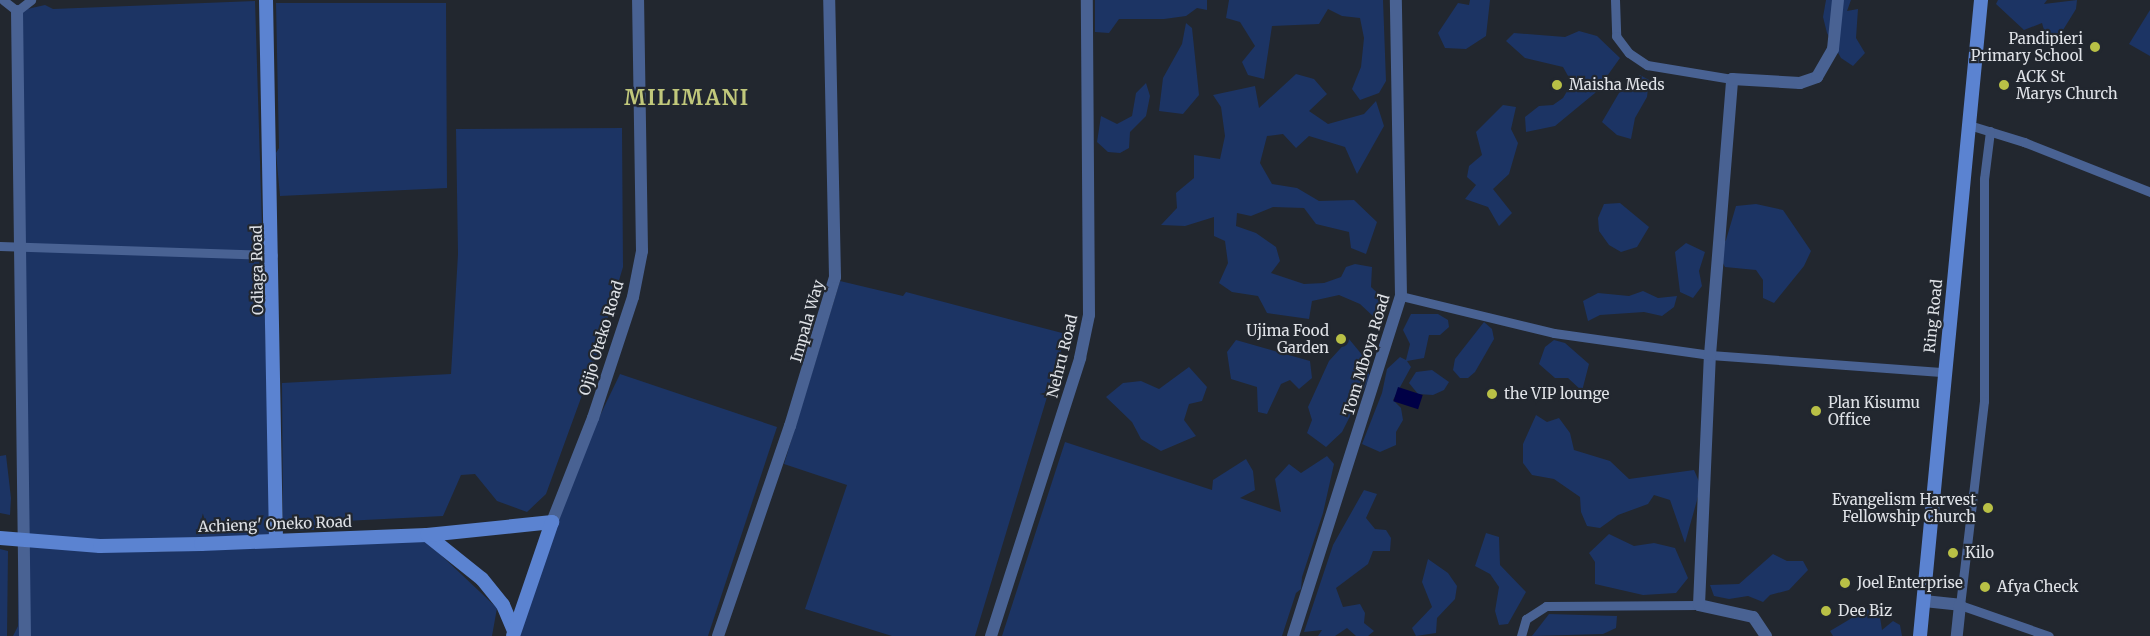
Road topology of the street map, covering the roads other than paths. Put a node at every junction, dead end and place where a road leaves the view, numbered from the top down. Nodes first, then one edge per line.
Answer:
1 (3, 0) edge
2 (31, 0) edge
3 (266, 0) edge
4 (638, 0) edge
5 (829, 0) edge
6 (1087, 0) edge
7 (1396, 0) edge
8 (1615, 0) edge
9 (1838, 0) edge
10 (1981, 0) edge
11 (17, 11) junction
12 (1732, 79) junction
13 (1969, 125) junction
14 (1990, 131) junction
15 (2150, 192) edge
16 (0, 246) edge
17 (18, 248) junction
18 (273, 255) junction
19 (1401, 296) junction
20 (1710, 355) junction
21 (1944, 372) junction
22 (552, 522) junction
23 (428, 535) junction
24 (0, 538) edge
25 (276, 539) junction
26 (24, 542) junction
27 (1924, 601) junction
28 (1699, 605) junction
29 (1960, 605) junction
30 (514, 634) edge
31 (25, 636) edge
32 (718, 636) edge
33 (992, 636) edge
34 (1293, 636) edge
35 (1521, 636) edge
36 (1766, 636) edge
37 (1920, 636) edge
38 (1957, 636) edge
39 (2049, 636) edge

1 - 11 street
2 - 11 street
3 - 18 main road, Odiaga Road
4 - 22 street, Ojijo Oteko Road
5 - 32 street, Impala Way
6 - 33 street, Nehru Road
7 - 19 street, Tom Mboya Road
8 - 12 street
9 - 12 street
10 - 13 main road, Ring Road
11 - 17 street
12 - 20 street
13 - 14 street
13 - 21 main road, Ring Road
14 - 15 street
14 - 29 street
16 - 17 street
17 - 18 street
17 - 26 street
18 - 25 main road, Odiaga Road
19 - 20 street
19 - 34 street, Tom Mboya Road
20 - 21 street
20 - 28 street
21 - 27 main road, Ring Road
22 - 23 main road, Achieng' Oneko Road
22 - 30 main road, Ojijo Oteko Road
23 - 25 main road, Achieng' Oneko Road
23 - 30 main road
24 - 26 main road, Achieng' Oneko Road
25 - 26 main road, Achieng' Oneko Road
26 - 31 street
27 - 29 street
27 - 37 main road, Ring Road
28 - 35 street
28 - 36 street
29 - 38 street
29 - 39 street

